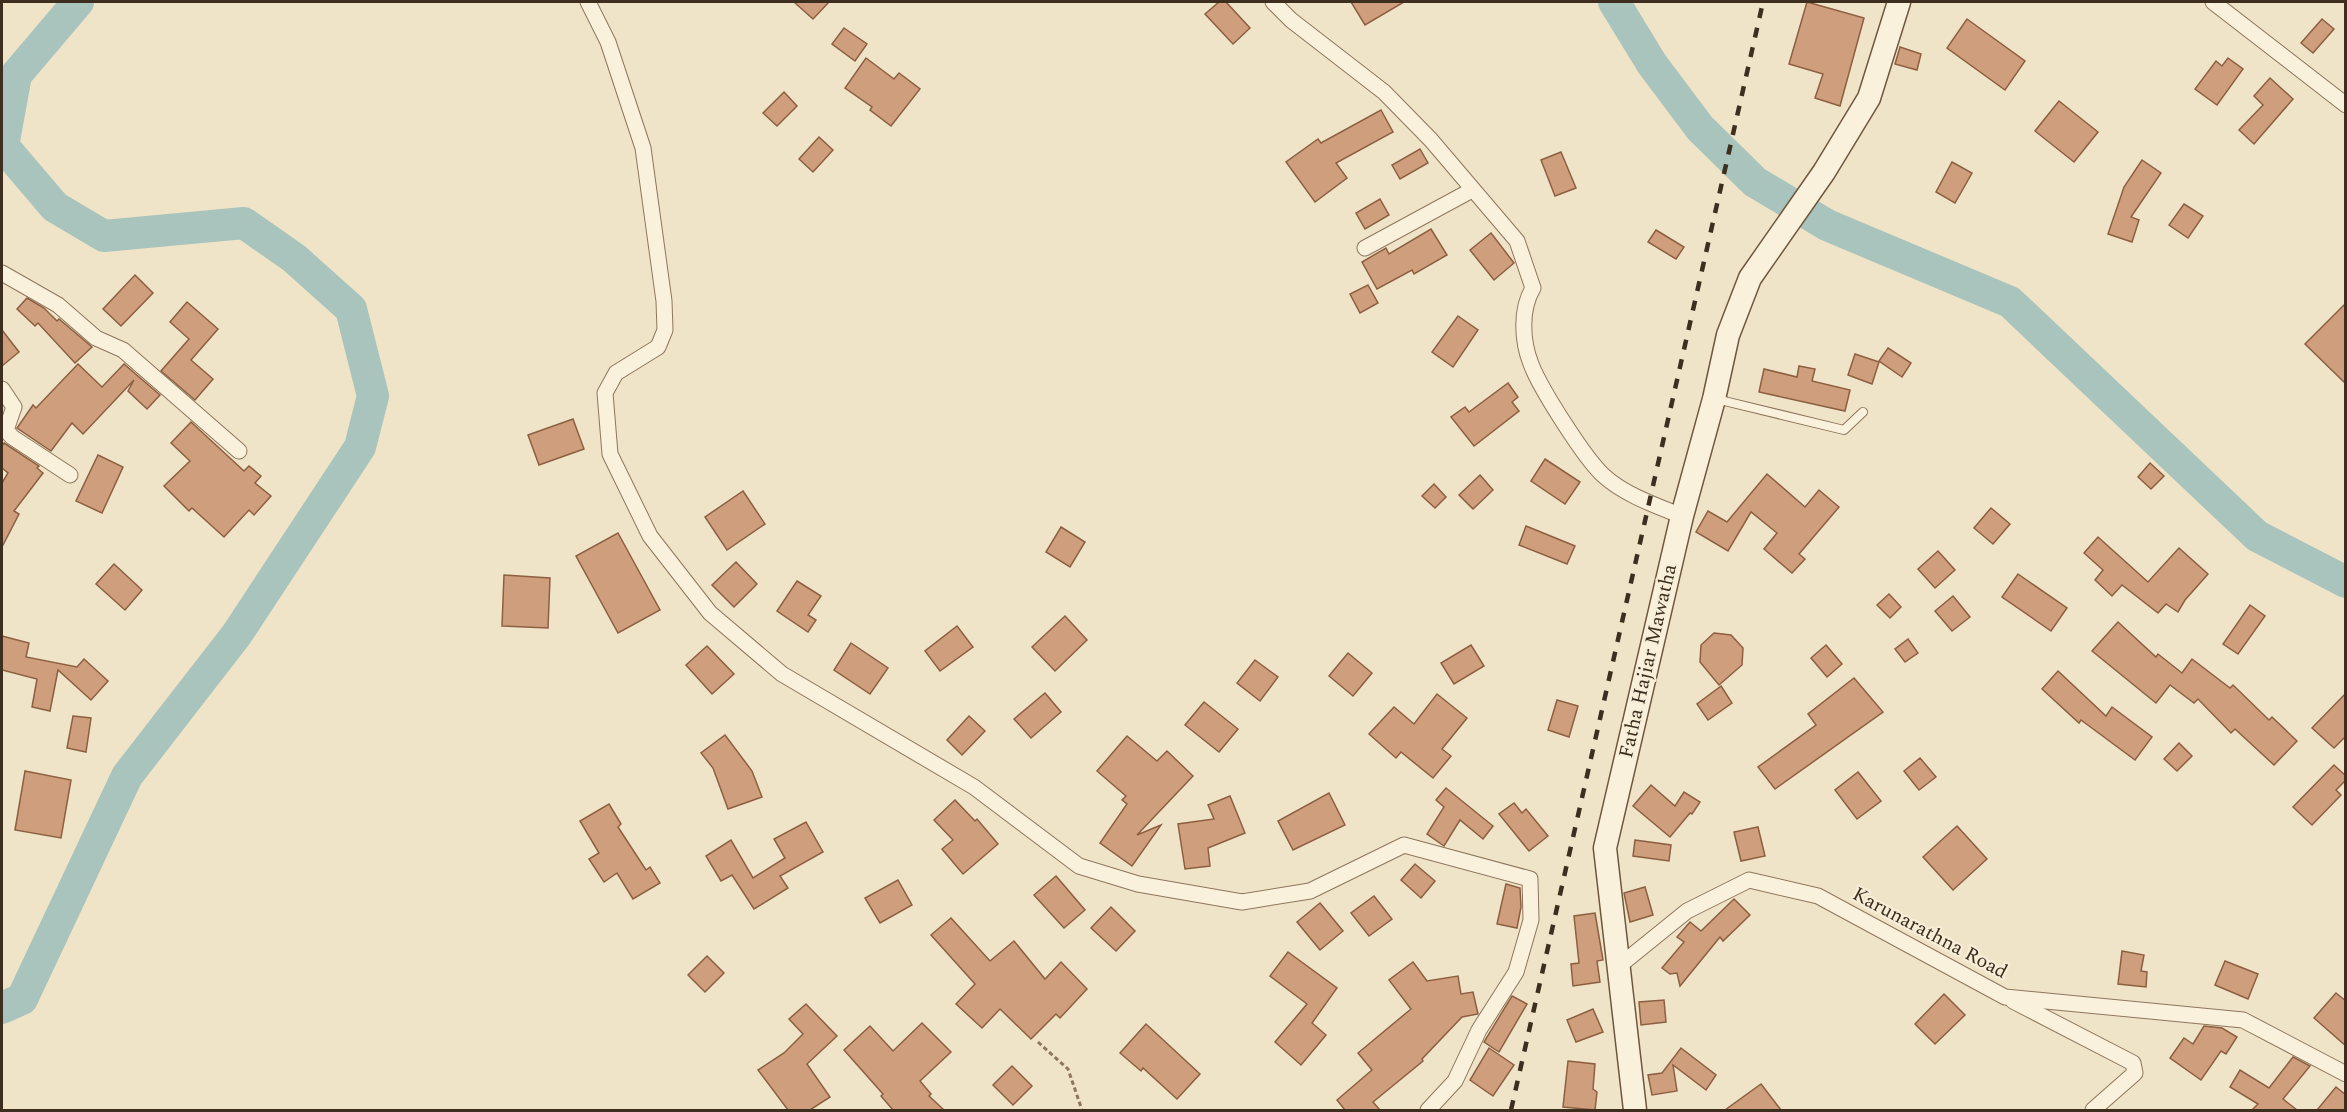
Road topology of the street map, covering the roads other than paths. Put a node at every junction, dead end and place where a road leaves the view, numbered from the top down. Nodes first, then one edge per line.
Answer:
1 (588, 2) edge
2 (1273, 2) edge
3 (1899, 2) edge
4 (2213, 2) edge
5 (2346, 105) edge
6 (1472, 190) junction
7 (1365, 248) dead end
8 (2, 273) edge
9 (2, 389) edge
10 (1714, 399) junction
11 (1863, 412) dead end
12 (239, 452) dead end
13 (70, 475) dead end
14 (1682, 516) junction
15 (1619, 966) junction
16 (2005, 997) junction
17 (2346, 1074) edge
18 (1428, 1110) edge
19 (1635, 1110) edge
20 (2093, 1110) edge

1 - 18 street
2 - 6 street
3 - 10 street, Fatha Hajiar Mawatha
4 - 5 street
6 - 7 street
6 - 14 street
8 - 12 street
9 - 13 street
10 - 11 lane
10 - 14 street, Fatha Hajiar Mawatha
14 - 15 street, Fatha Hajiar Mawatha
15 - 16 street, Karunarathna Road
15 - 19 street, Fatha Hajiar Mawatha
16 - 17 street, Karunarathna Road
16 - 20 street

